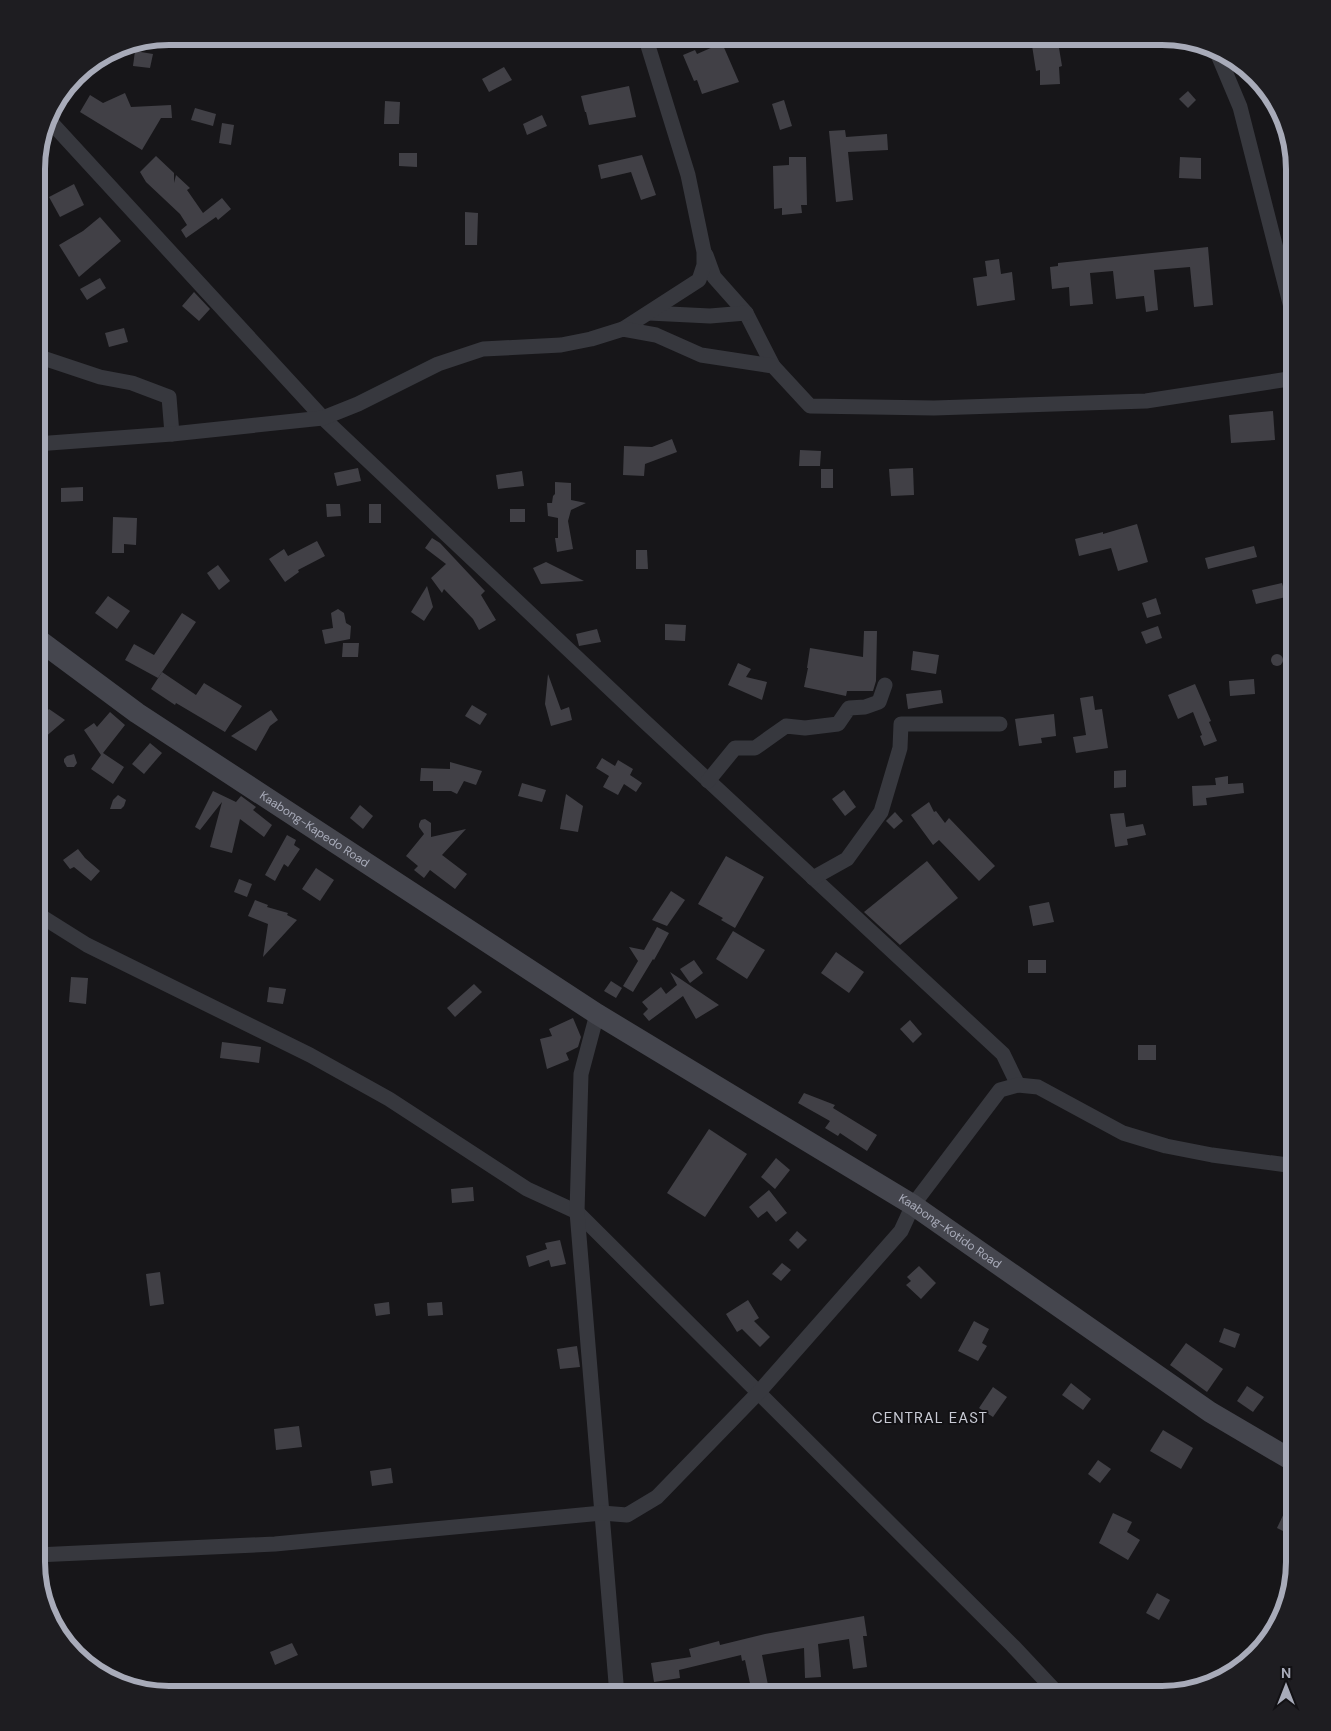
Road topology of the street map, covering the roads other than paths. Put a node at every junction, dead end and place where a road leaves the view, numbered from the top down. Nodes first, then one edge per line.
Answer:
1 (648, 45) edge
2 (1220, 60) edge
3 (53, 125) edge
4 (704, 252) junction
5 (1286, 288) edge
6 (649, 313) junction
7 (746, 313) junction
8 (624, 329) junction
9 (45, 362) edge
10 (773, 366) junction
11 (1286, 379) edge
12 (323, 418) junction
13 (172, 434) junction
14 (45, 443) edge
15 (45, 645) edge
16 (885, 685) dead end
17 (1000, 724) dead end
18 (708, 781) junction
19 (812, 878) junction
20 (45, 919) edge
21 (597, 1014) junction
22 (1018, 1085) junction
23 (1286, 1165) edge
24 (913, 1205) junction
25 (577, 1212) junction
26 (759, 1392) junction
27 (1286, 1457) edge
28 (602, 1513) junction
29 (45, 1555) edge
30 (616, 1686) edge
31 (1051, 1686) edge

1 - 4 street
2 - 5 street
3 - 12 street
4 - 6 street
4 - 7 street
6 - 7 street
6 - 8 street
7 - 10 street
8 - 10 street
8 - 12 street
9 - 13 street
10 - 11 street
12 - 13 street
12 - 18 street
13 - 14 street
15 - 21 main road, Kaabong-Kapedo Road
16 - 18 street
17 - 19 street
18 - 19 street
19 - 22 street
20 - 25 street
21 - 24 main road, Kaabong-Kotido Road
21 - 25 street
22 - 23 street
22 - 24 street
24 - 26 street
24 - 27 main road, Kaabong-Kotido Road
25 - 26 street
25 - 28 street
26 - 28 street
26 - 31 street
28 - 29 street
28 - 30 street

